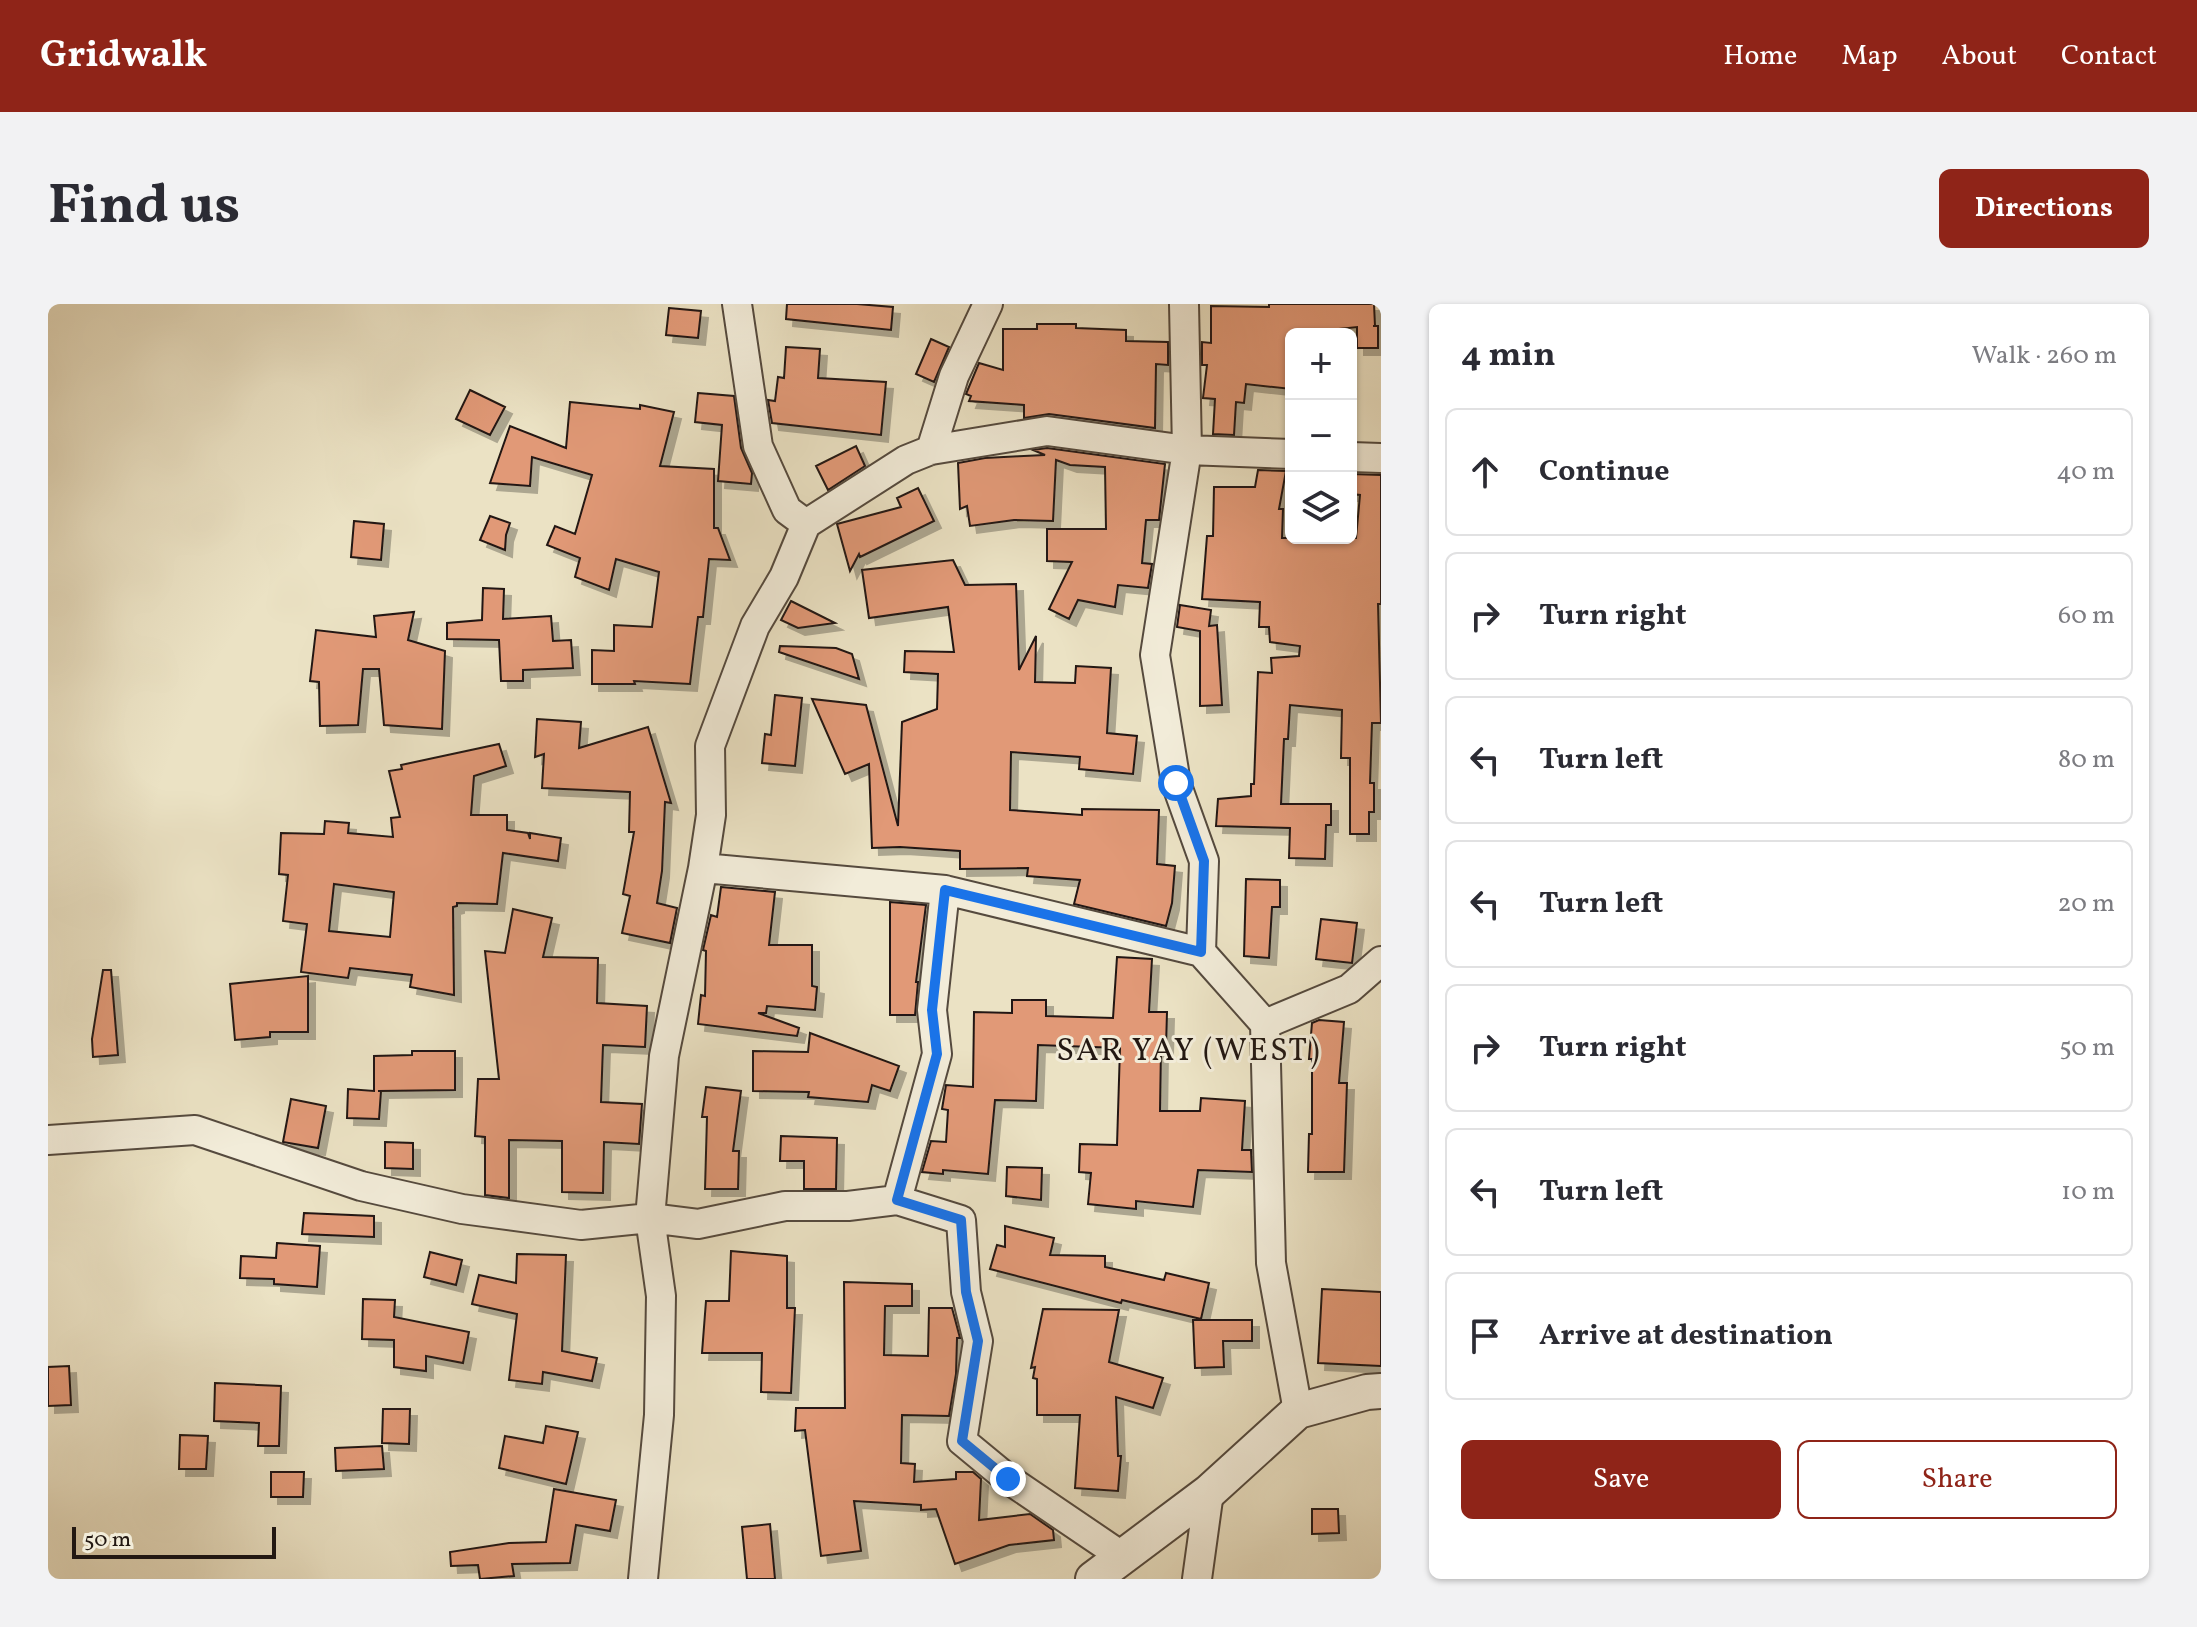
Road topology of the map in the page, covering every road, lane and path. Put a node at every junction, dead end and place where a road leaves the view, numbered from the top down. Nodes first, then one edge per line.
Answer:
1 (737, 304) edge
2 (988, 304) edge
3 (1184, 304) edge
4 (931, 450) junction
5 (1187, 450) junction
6 (1285, 454) edge
7 (1357, 457) edge
8 (1381, 458) edge
9 (806, 524) junction
10 (703, 868) junction
11 (945, 890) junction
12 (1201, 952) junction
13 (1381, 961) edge
14 (1265, 1024) junction
15 (48, 1140) edge
16 (897, 1200) junction
17 (650, 1218) junction
18 (1381, 1391) edge
19 (1298, 1411) junction
20 (1209, 1492) junction
21 (1123, 1557) junction
22 (643, 1579) edge
23 (1093, 1579) edge
24 (1197, 1579) edge

1 - 9 street
2 - 4 street
3 - 5 street
4 - 5 street
4 - 9 street
5 - 6 street
5 - 12 street
7 - 8 street
9 - 10 street
10 - 11 street
10 - 17 street
11 - 12 street
11 - 16 street
12 - 14 street
13 - 14 street
14 - 19 street
15 - 17 street
16 - 17 street
16 - 21 street
17 - 22 street
18 - 19 street
19 - 20 street
20 - 21 street
20 - 24 street
21 - 23 street

